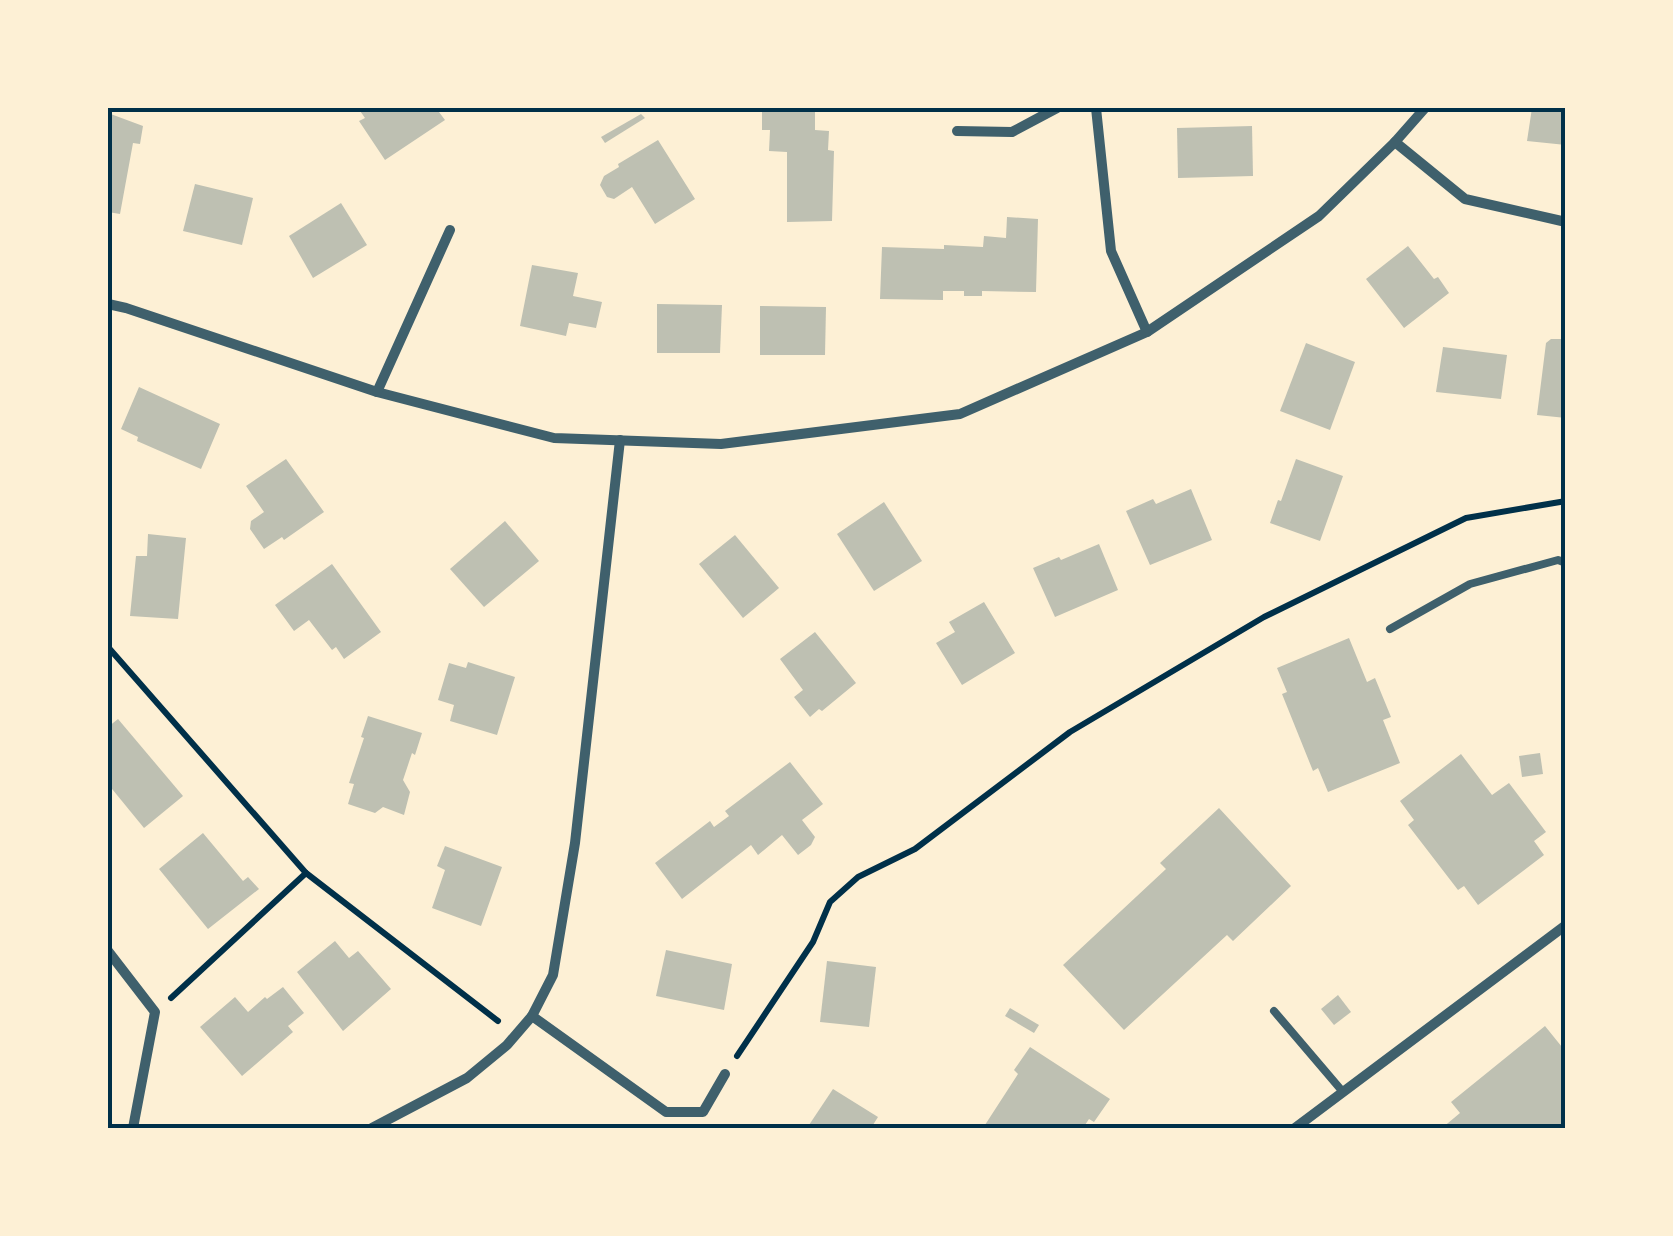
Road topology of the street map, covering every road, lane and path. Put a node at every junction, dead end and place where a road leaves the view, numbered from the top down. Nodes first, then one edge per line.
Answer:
1 (1057, 108) edge
2 (1096, 108) edge
3 (1425, 108) edge
4 (956, 130) dead end
5 (1395, 142) junction
6 (1566, 222) edge
7 (450, 230) dead end
8 (108, 304) edge
9 (1147, 332) junction
10 (377, 392) junction
11 (620, 440) junction
12 (1566, 501) edge
13 (1566, 563) edge
14 (1390, 629) dead end
15 (108, 647) edge
16 (306, 873) junction
17 (1566, 925) edge
18 (108, 952) edge
19 (1274, 1011) dead end
20 (156, 1012) junction
21 (532, 1016) junction
22 (507, 1046) junction
23 (725, 1074) joint
24 (1343, 1092) junction
25 (132, 1128) edge
26 (372, 1128) edge
27 (1294, 1128) edge

1 - 4 street
2 - 9 street
3 - 5 street
5 - 6 street
5 - 9 street
7 - 10 street
8 - 10 street
9 - 11 street
10 - 11 street
11 - 21 street
12 - 23 path
13 - 14 lane
15 - 16 path
16 - 20 path
16 - 22 path
17 - 24 street
18 - 20 street
19 - 24 lane
20 - 25 street
21 - 22 street
21 - 23 street
22 - 26 street
24 - 27 street

